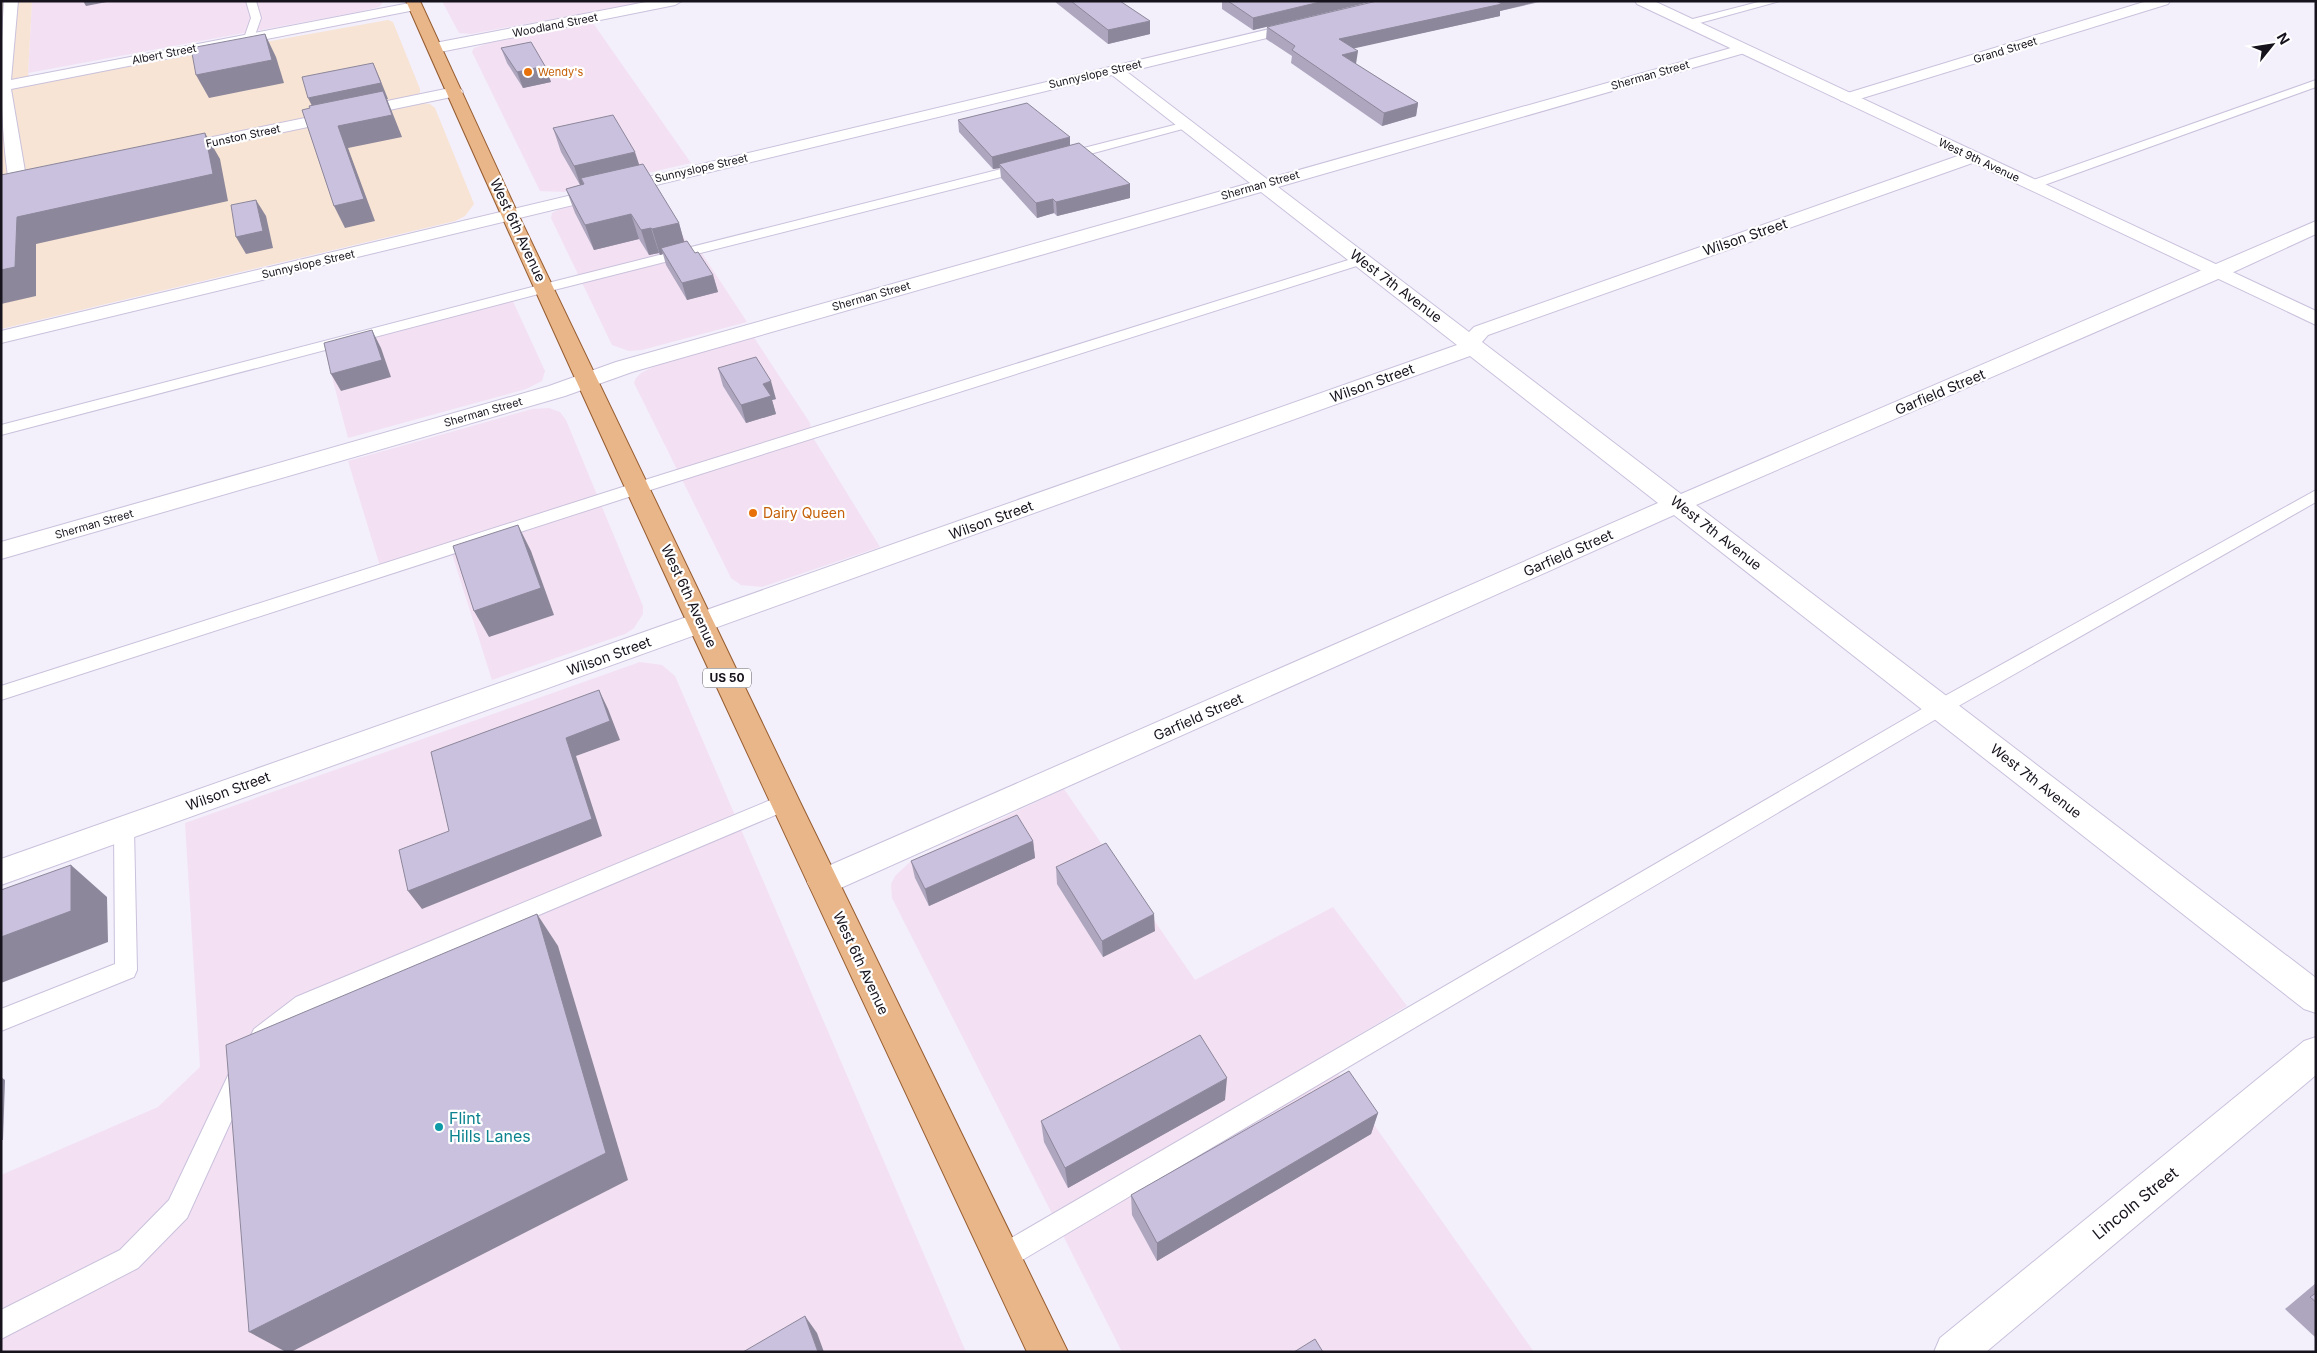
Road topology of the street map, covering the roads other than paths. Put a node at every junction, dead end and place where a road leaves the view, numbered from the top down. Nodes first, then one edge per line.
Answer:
1 (12, 1) edge
2 (252, 1) edge
3 (675, 1) edge
4 (1642, 1) edge
5 (1775, 1) edge
6 (2163, 1) edge
7 (414, 4) edge
8 (1316, 22) edge
9 (1689, 24) junction
10 (249, 38) junction
11 (435, 48) junction
12 (1742, 49) junction
13 (1115, 70) junction
14 (2316, 83) edge
15 (2, 86) edge
16 (455, 92) junction
17 (1847, 98) junction
18 (1186, 125) junction
19 (154, 154) edge
20 (1972, 157) junction
21 (1055, 159) edge
22 (1036, 164) edge
23 (37, 179) edge
24 (10, 184) edge
25 (1264, 184) junction
26 (2032, 185) junction
27 (509, 214) junction
28 (2316, 227) edge
29 (1361, 260) junction
30 (2218, 272) junction
31 (545, 288) junction
32 (2316, 319) edge
33 (1, 337) edge
34 (1472, 344) junction
35 (587, 380) junction
36 (1, 430) edge
37 (638, 488) junction
38 (2316, 495) edge
39 (1678, 504) junction
40 (1, 551) edge
41 (702, 623) junction
42 (1, 693) edge
43 (1941, 707) junction
44 (785, 802) junction
45 (124, 828) junction
46 (1, 872) edge
47 (823, 882) junction
48 (2316, 998) edge
49 (1, 1020) edge
50 (2316, 1052) edge
51 (1003, 1257) junction
52 (1, 1325) edge
53 (1048, 1352) edge
54 (1954, 1352) edge

1 - 15 street
2 - 10 lane
3 - 11 street, Woodland Street
4 - 9 street, West 9th Avenue
5 - 9 lane
6 - 17 street, Grand Street
7 - 10 street, Albert Street
7 - 11 main road, West 6th Avenue / US 50
8 - 13 street, Sunnyslope Street
9 - 12 street, West 9th Avenue
10 - 15 street, Albert Street
11 - 16 main road, West 6th Avenue / US 50
12 - 17 street, West 9th Avenue
12 - 25 street, Sherman Street
13 - 18 street, West 7th Avenue
13 - 27 street, Sunnyslope Street
14 - 26 lane
15 - 24 street
16 - 19 street, Funston Street
16 - 27 main road, West 6th Avenue / US 50
17 - 20 street, West 9th Avenue
18 - 21 lane
18 - 25 street, West 7th Avenue
20 - 26 street, West 9th Avenue
20 - 34 street, Wilson Street
22 - 31 lane
23 - 24 street
25 - 29 street, West 7th Avenue
25 - 35 street, Sherman Street
26 - 30 street, West 9th Avenue
27 - 31 main road, West 6th Avenue / US 50
27 - 33 street, Sunnyslope Street
28 - 30 street, Garfield Street
29 - 34 street, West 7th Avenue
29 - 37 lane
30 - 32 street, West 9th Avenue
30 - 39 street, Garfield Street
31 - 35 main road, West 6th Avenue / US 50
31 - 36 lane
34 - 39 street, West 7th Avenue
34 - 41 street, Wilson Street
35 - 37 main road, West 6th Avenue / US 50
35 - 40 street, Sherman Street
37 - 41 main road, West 6th Avenue / US 50
37 - 42 lane
38 - 43 lane
39 - 43 street, West 7th Avenue
39 - 47 street, Garfield Street
41 - 44 main road, West 6th Avenue / US 50
41 - 45 street, Wilson Street
43 - 48 street, West 7th Avenue
43 - 51 lane
44 - 47 main road, West 6th Avenue / US 50
44 - 52 lane
45 - 46 street, Wilson Street
45 - 49 lane
47 - 51 main road, West 6th Avenue / US 50
50 - 54 street, Lincoln Street
51 - 53 main road, West 6th Avenue / US 50

